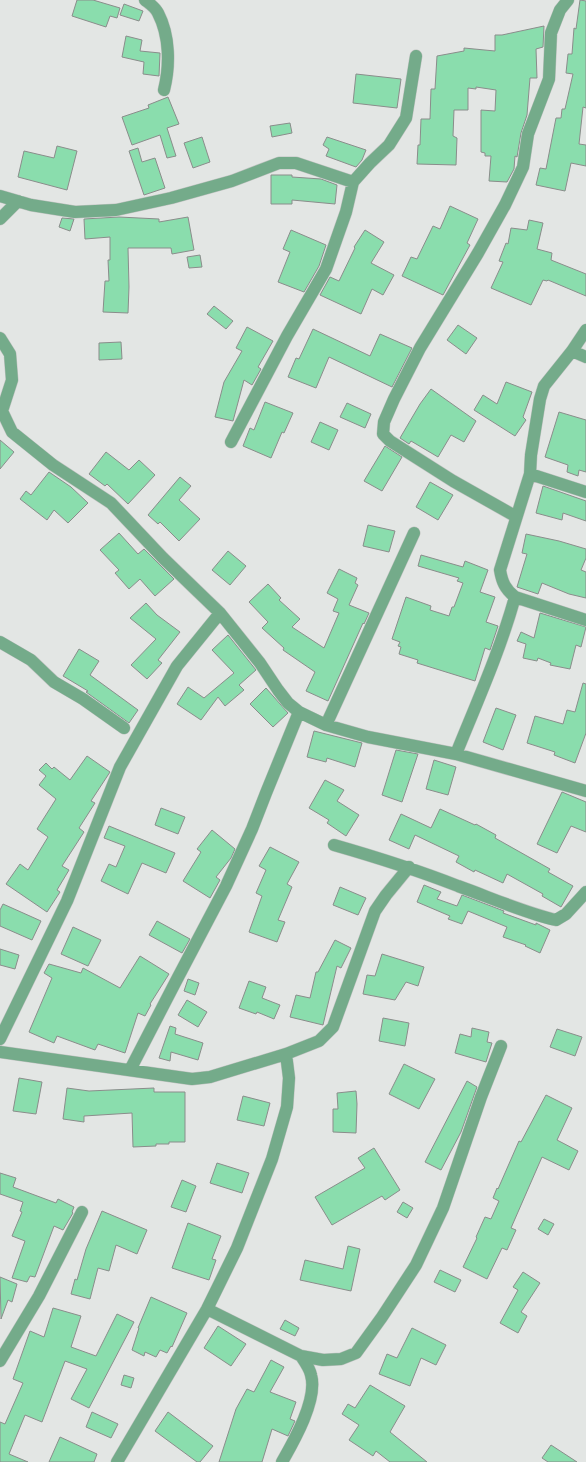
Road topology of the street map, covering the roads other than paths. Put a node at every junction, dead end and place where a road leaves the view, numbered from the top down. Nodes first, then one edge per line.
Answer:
1 (145, 0) edge
2 (568, 0) edge
3 (416, 56) dead end
4 (164, 90) dead end
5 (353, 182) junction
6 (0, 196) edge
7 (18, 201) junction
8 (0, 219) edge
9 (586, 330) edge
10 (0, 338) edge
11 (572, 351) junction
12 (586, 357) edge
13 (231, 442) dead end
14 (530, 474) junction
15 (586, 492) edge
16 (515, 516) junction
17 (414, 532) dead end
18 (515, 596) junction
19 (220, 613) junction
20 (586, 620) edge
21 (0, 642) edge
22 (300, 712) junction
23 (326, 725) junction
24 (124, 728) dead end
25 (456, 754) junction
26 (586, 791) edge
27 (334, 845) dead end
28 (409, 867) junction
29 (586, 892) edge
30 (0, 1039) edge
31 (501, 1046) dead end
32 (0, 1052) edge
33 (286, 1054) junction
34 (130, 1070) junction
35 (82, 1212) dead end
36 (207, 1308) junction
37 (301, 1356) junction
38 (0, 1361) edge
39 (117, 1462) edge
40 (282, 1462) edge

1 - 4 street
2 - 16 street
3 - 5 street
5 - 7 street
5 - 13 street
6 - 7 street
7 - 8 street
9 - 11 street
10 - 19 street
11 - 12 street
11 - 14 street
14 - 15 street
14 - 16 street
16 - 18 street
17 - 23 street
18 - 20 street
18 - 25 street
19 - 22 street
19 - 30 street
21 - 24 street
22 - 23 street
22 - 34 street
23 - 25 street
25 - 26 street
27 - 28 street
28 - 29 street
28 - 33 street
31 - 37 street
32 - 34 street
33 - 34 street
33 - 36 street
35 - 38 street
36 - 37 street
36 - 39 street
37 - 40 street

